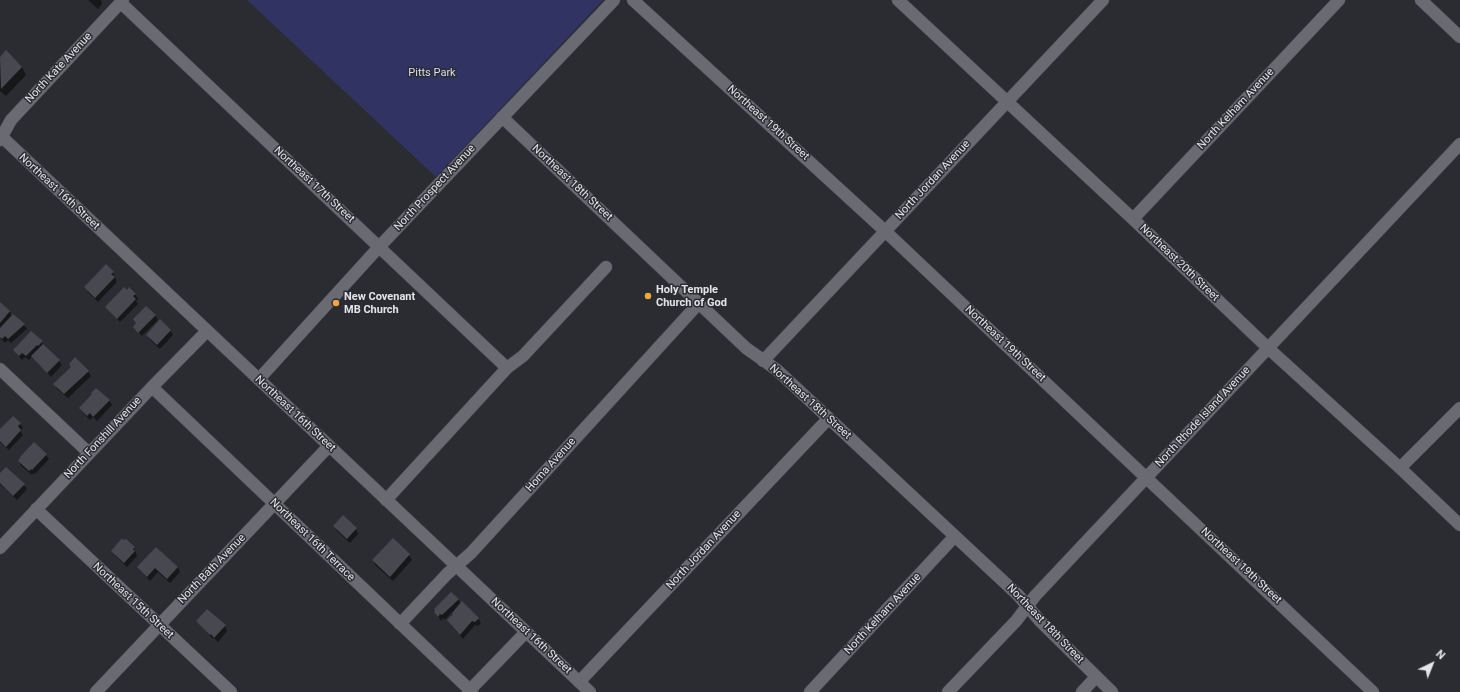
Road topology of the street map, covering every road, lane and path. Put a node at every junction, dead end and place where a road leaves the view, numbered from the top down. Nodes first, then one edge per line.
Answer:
1 (614, 0) edge
2 (633, 0) edge
3 (898, 0) edge
4 (1103, 0) edge
5 (1339, 0) edge
6 (1422, 0) edge
7 (122, 1) edge
8 (1460, 37) edge
9 (1007, 102) junction
10 (502, 117) junction
11 (1, 138) edge
12 (1460, 144) edge
13 (1133, 219) junction
14 (885, 231) junction
15 (379, 247) junction
16 (606, 267) dead end
17 (700, 303) junction
18 (207, 331) junction
19 (1268, 348) junction
20 (763, 360) junction
21 (506, 368) junction
22 (0, 369) edge
23 (259, 380) junction
24 (152, 387) junction
25 (1460, 408) edge
26 (829, 418) junction
27 (329, 446) junction
28 (89, 453) junction
29 (1400, 468) junction
30 (1147, 478) junction
31 (386, 500) junction
32 (274, 504) junction
33 (36, 509) junction
34 (1460, 525) edge
35 (955, 536) junction
36 (0, 548) edge
37 (456, 566) junction
38 (1027, 606) junction
39 (158, 624) junction
40 (400, 624) junction
41 (526, 632) junction
42 (1096, 677) junction
43 (579, 682) junction
44 (470, 691) edge
45 (96, 692) edge
46 (231, 692) edge
47 (590, 692) edge
48 (810, 692) edge
49 (948, 692) edge
50 (1082, 692) edge
51 (1112, 692) edge
52 (1373, 692) edge

1 - 10 street, North Prospect Avenue
2 - 14 street, Northeast 19th Street
3 - 9 street, Northeast 20th Street
4 - 9 street, North Jordan Avenue
5 - 13 street, North Kelham Avenue
6 - 8 street
7 - 11 street, North Kate Avenue
7 - 15 street, Northeast 17th Street
9 - 13 street, Northeast 20th Street
9 - 14 street, North Jordan Avenue
10 - 15 street, North Prospect Avenue
10 - 17 street, Northeast 18th Street
11 - 18 street, Northeast 16th Street
12 - 19 street, North Rhode Island Avenue
13 - 19 street, Northeast 20th Street
14 - 20 street, North Jordan Avenue
14 - 30 street, Northeast 19th Street
15 - 21 street, Northeast 17th Street
15 - 23 street, North Prospect Avenue
16 - 21 street
17 - 20 street, Northeast 18th Street
17 - 37 street, Homa Avenue
18 - 23 street, Northeast 16th Street
18 - 24 street, North Fonshill Avenue
19 - 29 street, Northeast 20th Street
19 - 30 street, North Rhode Island Avenue
20 - 26 street, Northeast 18th Street
21 - 31 street
22 - 28 street
23 - 27 street, Northeast 16th Street
24 - 28 street, North Fonshill Avenue
24 - 32 street, Northeast 16th Terrace
25 - 29 street
26 - 35 street, Northeast 18th Street
26 - 43 street, North Jordan Avenue
27 - 31 street, Northeast 16th Street
27 - 32 street, North Bath Avenue
28 - 33 street, North Fonshill Avenue
29 - 34 street, Northeast 20th Street
30 - 38 street, North Rhode Island Avenue
30 - 52 street, Northeast 19th Street
31 - 37 street, Northeast 16th Street
32 - 39 street, North Bath Avenue
32 - 40 street, Northeast 16th Terrace
33 - 36 street, North Fonshill Avenue
33 - 39 street, Northeast 15th Street
35 - 38 street, Northeast 18th Street
35 - 48 street, North Kelham Avenue
37 - 40 street, Homa Avenue
37 - 41 street, Northeast 16th Street
38 - 42 street, Northeast 18th Street
38 - 49 street, North Rhode Island Avenue
39 - 45 street, North Bath Avenue
39 - 46 street, Northeast 15th Street
40 - 44 street, Northeast 16th Terrace
41 - 43 street, Northeast 16th Street
41 - 44 street
42 - 50 street
42 - 51 street, Northeast 18th Street
43 - 47 street, Northeast 16th Street

